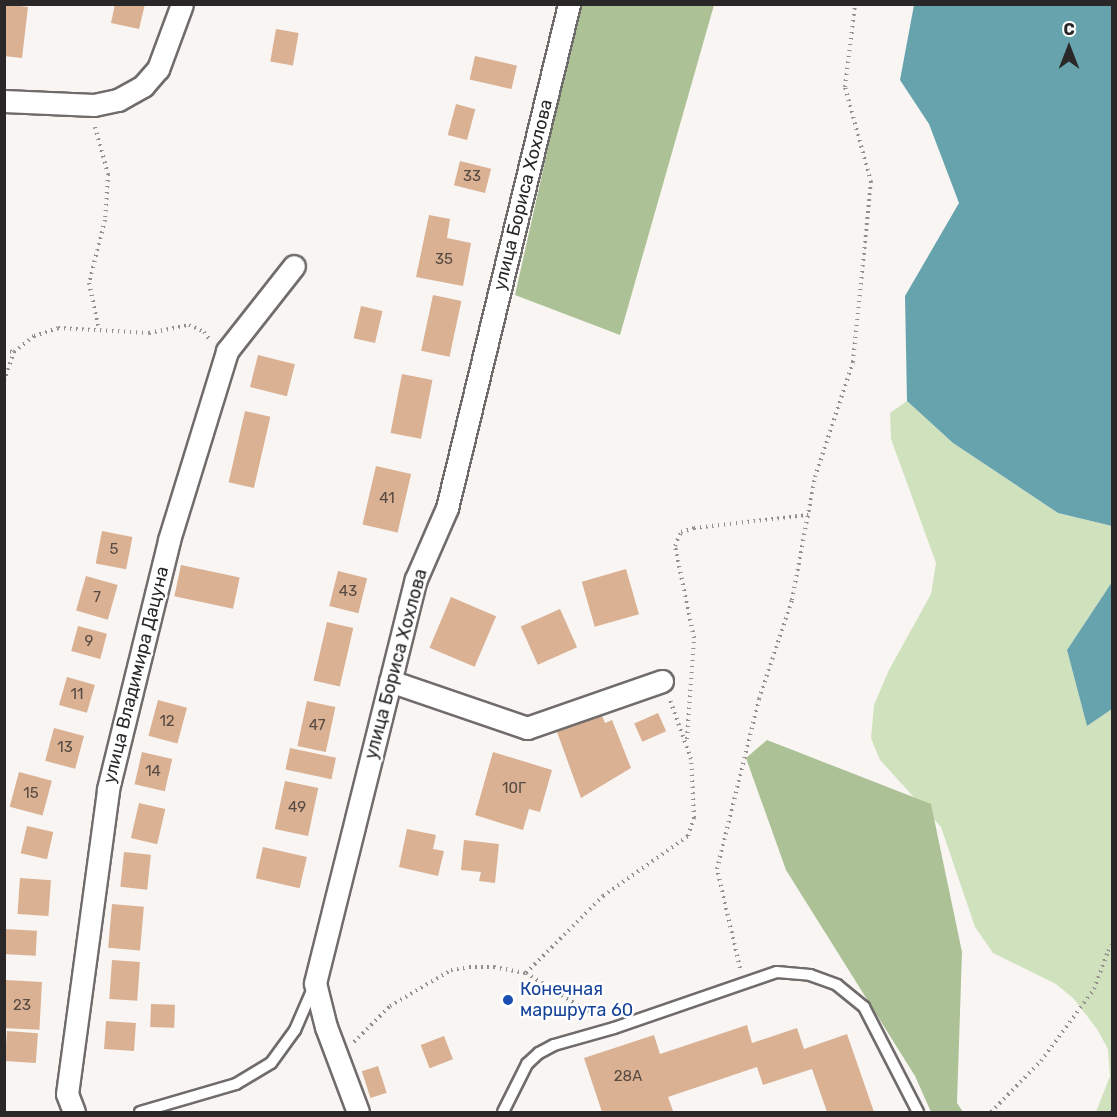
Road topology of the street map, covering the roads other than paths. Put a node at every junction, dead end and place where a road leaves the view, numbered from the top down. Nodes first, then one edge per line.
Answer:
1 (182, 4) edge
2 (569, 4) edge
3 (4, 101) edge
4 (294, 267) dead end
5 (390, 681) junction
6 (662, 681) road end
7 (315, 983) junction
8 (74, 1113) edge
9 (140, 1113) edge
10 (358, 1113) edge
11 (503, 1113) edge
12 (918, 1113) edge

1 - 3 street
2 - 5 street, улица Бориса Хохлова
4 - 8 street, улица Владимира Дацуна
5 - 6 street
5 - 7 street, улица Бориса Хохлова
7 - 9 lane
7 - 10 street, улица Бориса Хохлова
11 - 12 lane

